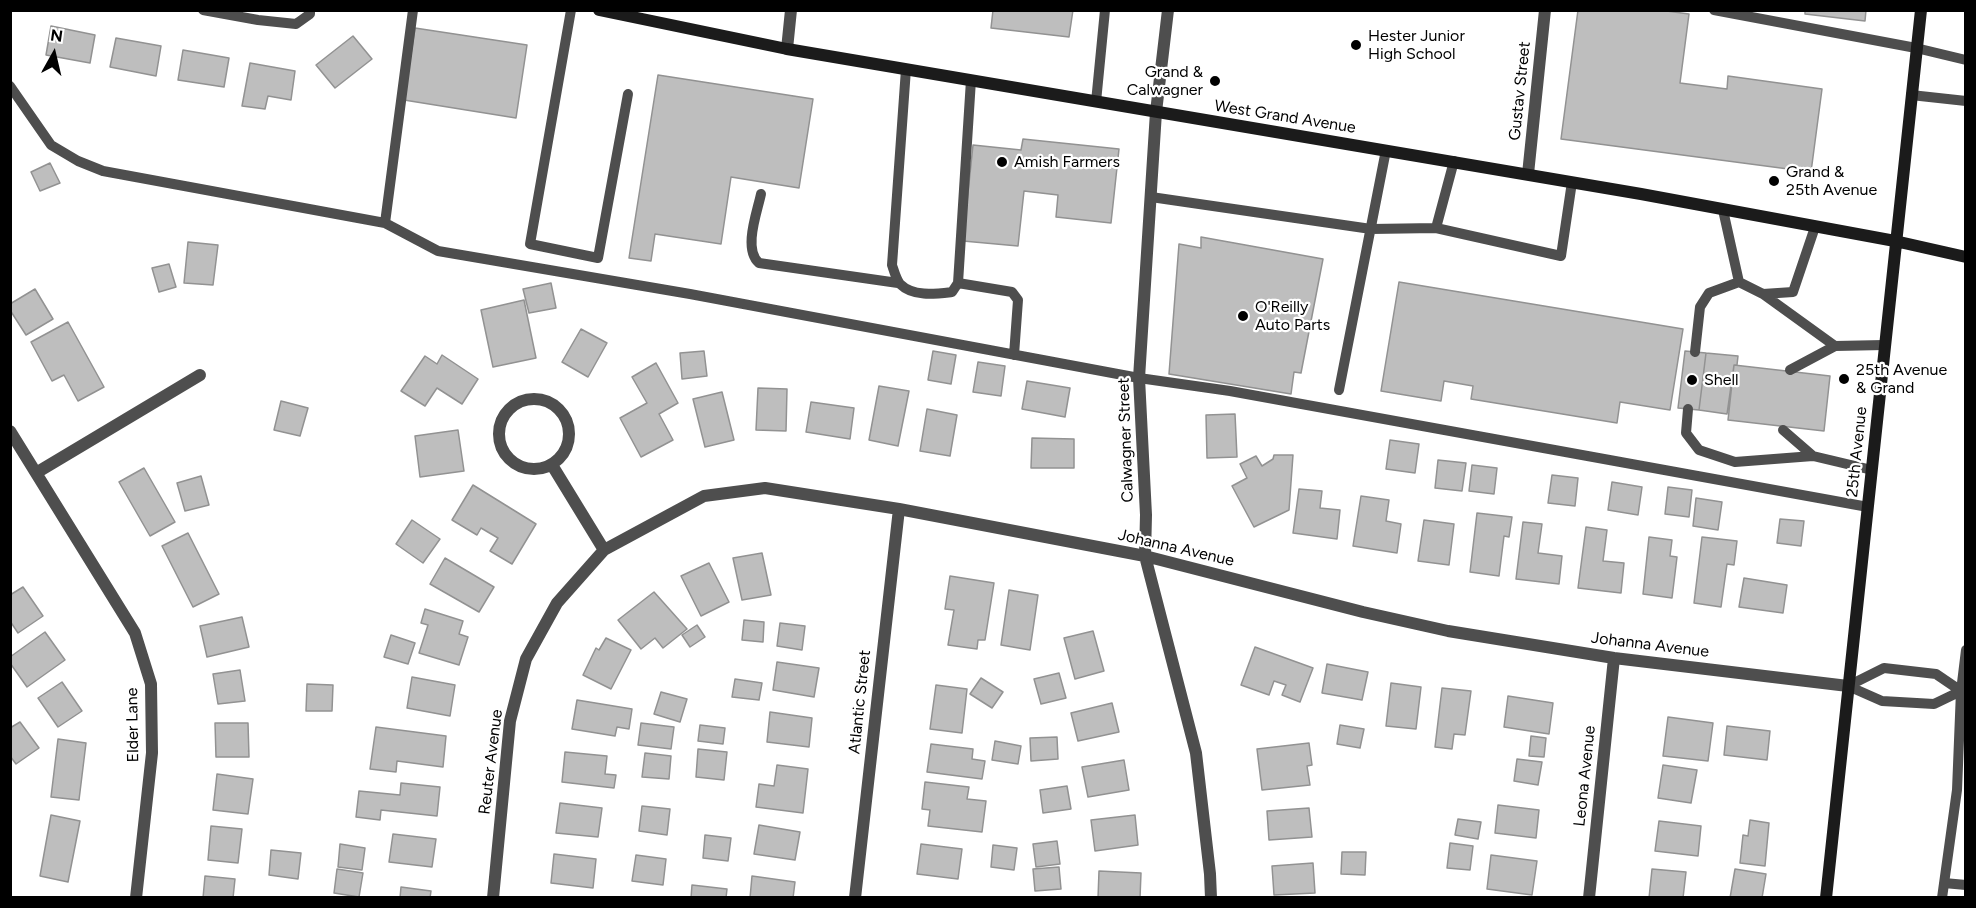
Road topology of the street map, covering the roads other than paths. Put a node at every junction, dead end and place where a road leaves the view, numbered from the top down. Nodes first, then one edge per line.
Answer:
1 (203, 10) edge
2 (310, 10) edge
3 (413, 10) edge
4 (571, 10) edge
5 (599, 10) edge
6 (791, 10) edge
7 (1105, 10) edge
8 (1168, 10) edge
9 (1545, 10) edge
10 (1713, 10) edge
11 (1921, 10) edge
12 (1733, 12) edge
13 (787, 48) junction
14 (1916, 48) junction
15 (1965, 60) edge
16 (906, 69) junction
17 (971, 80) junction
18 (10, 86) edge
19 (628, 94) dead end
20 (1911, 95) junction
21 (1965, 101) edge
22 (1096, 102) junction
23 (1156, 112) junction
24 (1386, 150) junction
25 (1454, 161) junction
26 (1528, 174) junction
27 (1572, 182) junction
28 (761, 194) dead end
29 (1151, 197) junction
30 (1723, 210) junction
31 (385, 223) junction
32 (1815, 227) junction
33 (1436, 228) junction
34 (1371, 229) junction
35 (1895, 241) junction
36 (1965, 257) edge
37 (898, 282) junction
38 (1739, 282) junction
39 (958, 283) junction
40 (1763, 294) junction
41 (1884, 345) junction
42 (1835, 346) junction
43 (1695, 352) dead end
44 (1014, 355) junction
45 (1790, 370) dead end
46 (200, 375) dead end
47 (1139, 378) junction
48 (1339, 390) dead end
49 (1688, 409) dead end
50 (1783, 430) dead end
51 (10, 431) edge
52 (1813, 456) junction
53 (552, 465) junction
54 (1872, 470) junction
55 (36, 473) junction
56 (1868, 507) junction
57 (899, 509) junction
58 (604, 549) junction
59 (1146, 556) junction
60 (1965, 650) edge
61 (1614, 658) junction
62 (1848, 686) junction
63 (1961, 691) junction
64 (1962, 742) edge
65 (1961, 790) edge
66 (1944, 883) junction
67 (1965, 885) edge
68 (136, 897) edge
69 (493, 897) edge
70 (855, 897) edge
71 (1211, 897) edge
72 (1589, 897) edge
73 (1826, 897) edge
74 (1942, 897) edge

1 - 2 lane
3 - 31 lane
4 - 19 lane
5 - 13 main road, West Grand Avenue
6 - 13 street
7 - 22 lane
8 - 23 street, Calwagner Street
9 - 26 street, Gustav Street
10 - 12 lane
11 - 14 main road, 25th Avenue
12 - 14 lane
13 - 16 main road, West Grand Avenue
14 - 15 lane
14 - 20 main road, 25th Avenue
16 - 17 main road, West Grand Avenue
16 - 37 lane
17 - 22 main road, West Grand Avenue
17 - 39 lane
18 - 31 lane
20 - 21 lane
20 - 35 main road, 25th Avenue
22 - 23 main road, West Grand Avenue
23 - 24 main road, West Grand Avenue
23 - 29 street, Calwagner Street
24 - 25 main road, West Grand Avenue
24 - 34 lane
25 - 26 main road, West Grand Avenue
25 - 33 lane
26 - 27 main road, West Grand Avenue
27 - 30 main road, West Grand Avenue
27 - 33 lane
28 - 37 lane
29 - 34 lane
29 - 47 street, Calwagner Street
30 - 32 main road, West Grand Avenue
30 - 38 lane
31 - 44 lane
32 - 35 main road, West Grand Avenue
32 - 40 lane
33 - 34 lane
34 - 48 lane
35 - 36 main road, West Grand Avenue
35 - 41 main road, 25th Avenue
37 - 39 lane
38 - 40 lane
38 - 43 lane
39 - 44 lane
40 - 42 lane
41 - 42 lane
41 - 54 main road, 25th Avenue
42 - 45 lane
44 - 47 lane
46 - 55 street
47 - 56 lane
47 - 59 street, Calwagner Street
49 - 52 lane
50 - 52 lane
51 - 55 street, Elder Lane
52 - 54 lane
53 - 53 street
53 - 58 street
54 - 56 main road, 25th Avenue
55 - 68 street, Elder Lane
56 - 62 main road, 25th Avenue
57 - 58 street, Johanna Avenue
57 - 59 street, Johanna Avenue
57 - 70 street, Atlantic Street
58 - 69 street, Reuter Avenue
59 - 61 street, Johanna Avenue
59 - 71 street, Calwagner Street
60 - 63 lane
61 - 62 street, Johanna Avenue
61 - 72 street, Leona Avenue
62 - 63 lane
62 - 63 lane
62 - 73 main road, 25th Avenue
63 - 64 lane
64 - 65 lane
65 - 66 lane
66 - 67 lane
66 - 74 lane

